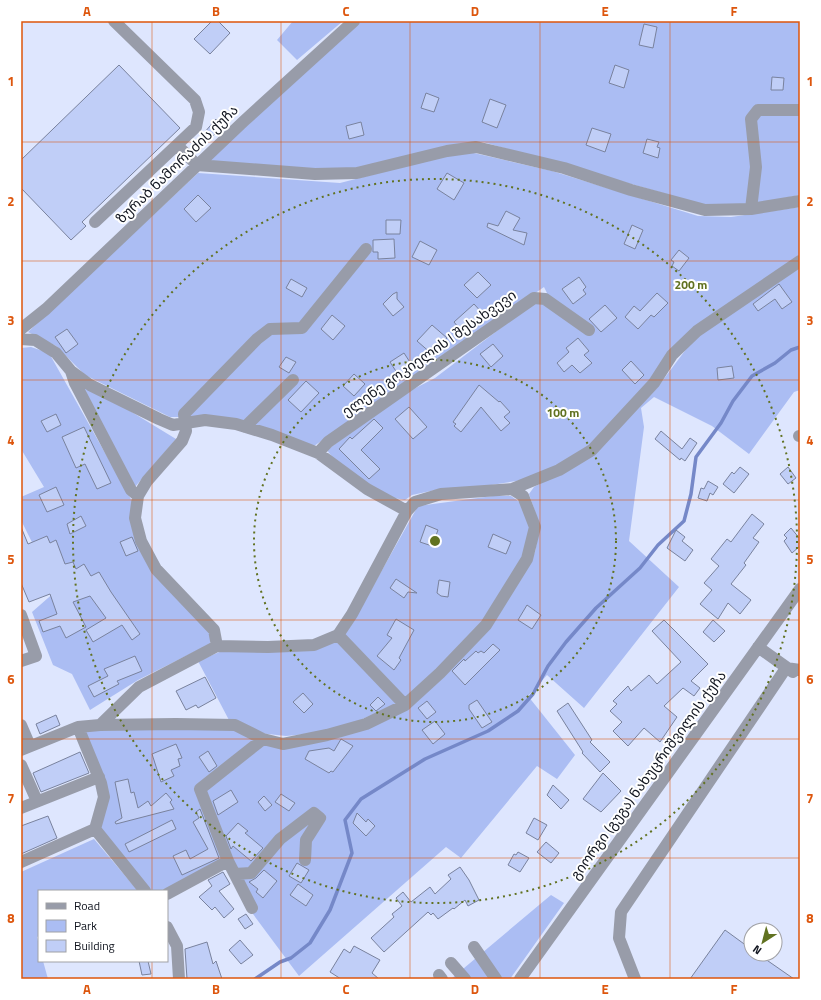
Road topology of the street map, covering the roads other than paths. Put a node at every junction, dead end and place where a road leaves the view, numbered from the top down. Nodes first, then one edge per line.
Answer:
1 (114, 21) edge
2 (354, 21) edge
3 (800, 110) edge
4 (177, 145) junction
5 (197, 165) junction
6 (800, 201) edge
7 (751, 209) junction
8 (94, 222) dead end
9 (366, 249) dead end
10 (800, 261) edge
11 (21, 329) edge
12 (589, 330) dead end
13 (21, 339) edge
14 (71, 370) junction
15 (293, 380) dead end
16 (186, 423) junction
17 (245, 426) junction
18 (318, 453) junction
19 (512, 488) junction
20 (138, 496) junction
21 (407, 511) junction
22 (800, 589) edge
23 (21, 615) edge
24 (338, 635) junction
25 (217, 646) junction
26 (758, 647) junction
27 (21, 661) edge
28 (786, 668) junction
29 (800, 670) edge
30 (800, 678) edge
31 (405, 705) junction
32 (21, 725) edge
33 (100, 725) junction
34 (78, 728) junction
35 (263, 738) junction
36 (25, 748) edge
37 (21, 765) edge
38 (99, 777) junction
39 (37, 802) junction
40 (21, 808) edge
41 (95, 829) junction
42 (305, 860) dead end
43 (228, 861) junction
44 (21, 862) edge
45 (235, 874) junction
46 (145, 890) edge
47 (168, 893) edge
48 (252, 908) dead end
49 (168, 929) edge
50 (474, 947) dead end
51 (451, 963) dead end
52 (179, 979) edge
53 (465, 979) edge
54 (496, 979) edge
55 (520, 979) edge
56 (636, 979) edge

1 - 4 street
2 - 5 street, ზურაბ ნამორაძის ქუჩა
3 - 7 street
4 - 5 street
4 - 8 street
5 - 7 street
5 - 11 street, ზურაბ ნამორაძის ქუჩა
6 - 7 street
9 - 16 street
10 - 19 street
12 - 18 street, ელენე გოკიელის I შესახვევი
13 - 14 street
14 - 16 street
14 - 20 street
15 - 17 street
16 - 17 street
16 - 20 street
17 - 18 street
18 - 21 street
19 - 21 street
19 - 31 street
20 - 25 street
21 - 24 street
22 - 26 street, გიორგი (გუგა) ნახუცრიშვილის ქუჩა
23 - 27 street
24 - 25 street
24 - 31 street
25 - 33 street
26 - 28 street
26 - 55 street, გიორგი (გუგა) ნახუცრიშვილის ქუჩა
28 - 29 street
28 - 30 street
28 - 56 street
31 - 35 street
32 - 36 street
33 - 34 street
33 - 35 street
34 - 36 street
34 - 38 street
35 - 43 street
37 - 39 street
38 - 39 street
38 - 41 street
39 - 40 street
41 - 44 street
41 - 46 street
42 - 45 street
43 - 45 street
43 - 47 street
45 - 48 street
49 - 52 street
50 - 54 street
51 - 53 street

